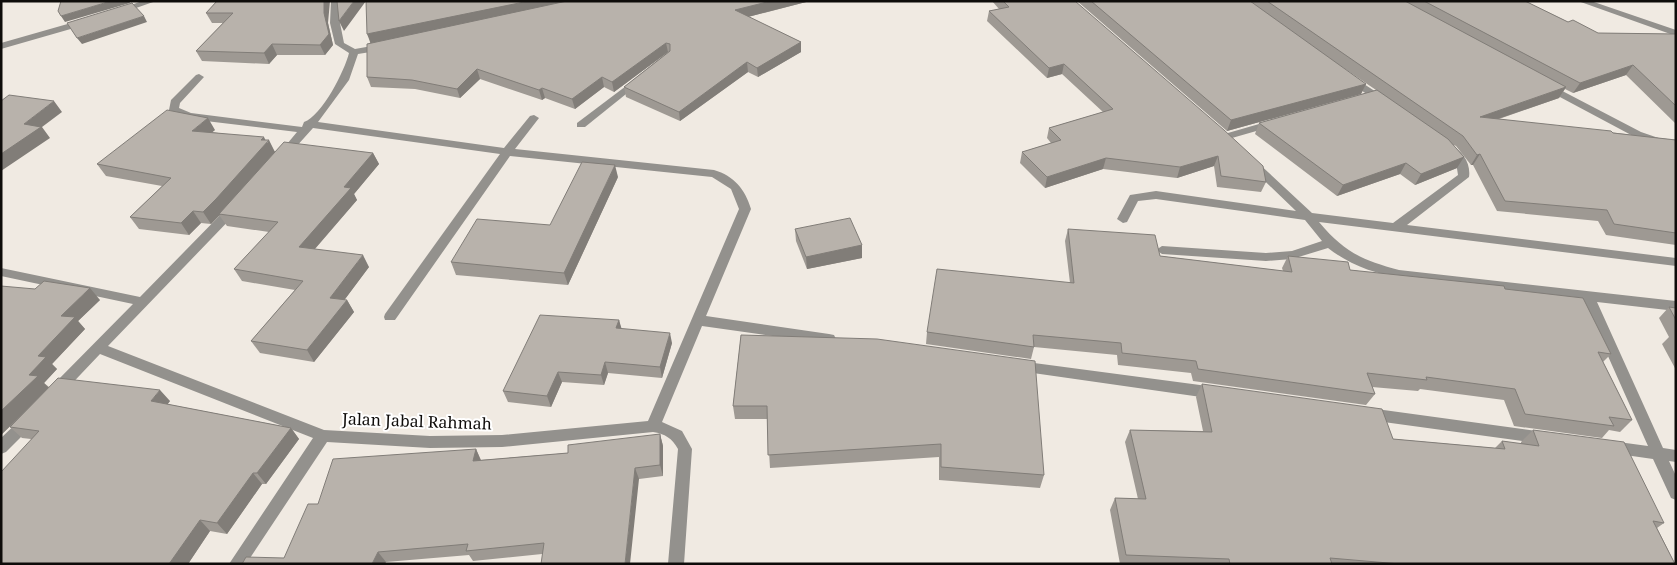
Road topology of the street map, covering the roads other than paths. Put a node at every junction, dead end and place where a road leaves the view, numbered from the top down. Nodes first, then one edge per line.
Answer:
1 (152, 1) edge
2 (335, 1) edge
3 (1582, 1) edge
4 (109, 14) edge
5 (91, 20) edge
6 (1676, 33) edge
7 (392, 45) edge
8 (1, 46) edge
9 (354, 52) junction
10 (1343, 73) edge
11 (646, 74) edge
12 (199, 76) dead end
13 (1534, 79) edge
14 (1375, 95) junction
15 (1356, 100) edge
16 (1390, 106) edge
17 (534, 118) dead end
18 (1281, 121) edge
19 (581, 125) dead end
20 (305, 127) junction
21 (1443, 144) edge
22 (1676, 148) edge
23 (507, 152) junction
24 (271, 168) edge
25 (238, 204) edge
26 (1307, 215) junction
27 (1122, 219) dead end
28 (1396, 227) junction
29 (1330, 243) junction
30 (1162, 250) dead end
31 (1676, 262) edge
32 (1, 272) edge
33 (1588, 296) junction
34 (144, 302) junction
35 (1676, 306) edge
36 (390, 317) dead end
37 (697, 320) junction
38 (843, 341) edge
39 (98, 348) junction
40 (1008, 364) edge
41 (1224, 394) edge
42 (50, 398) edge
43 (36, 412) edge
44 (1352, 412) edge
45 (653, 426) junction
46 (323, 436) junction
47 (1559, 440) edge
48 (1598, 446) edge
49 (1, 448) edge
50 (1657, 454) junction
51 (1676, 456) edge
52 (1676, 492) edge
53 (237, 564) edge
54 (676, 564) edge

1 - 4 street
2 - 9 street
3 - 6 street
5 - 8 street
7 - 9 street
9 - 20 street
10 - 14 street
11 - 19 street
12 - 20 street
13 - 22 street
14 - 15 street
14 - 16 street
17 - 23 street
18 - 26 street
20 - 23 street
20 - 24 street
21 - 28 street
23 - 36 street
23 - 37 street
25 - 34 street
26 - 27 street
26 - 28 street
26 - 29 street
28 - 31 street
29 - 30 street
29 - 33 street
32 - 34 street
33 - 35 street
33 - 50 street
34 - 39 street
37 - 38 street
37 - 45 street
39 - 42 street
39 - 46 street, Jalan Jabal Rahmah
40 - 41 street
43 - 49 street
44 - 47 street
45 - 46 street, Jalan Jabal Rahmah
45 - 54 street, Jalan Jabal Rahmah
46 - 53 street
48 - 50 street
50 - 51 street
50 - 52 street

